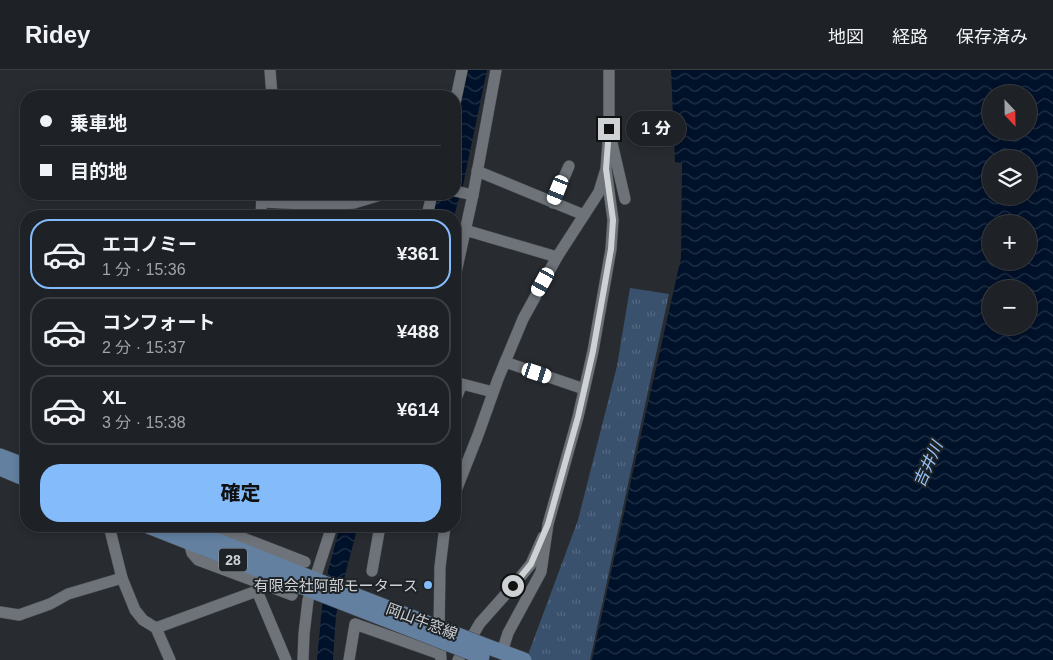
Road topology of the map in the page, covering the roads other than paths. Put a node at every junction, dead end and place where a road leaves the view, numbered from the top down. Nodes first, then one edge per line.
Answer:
1 (270, 70) edge
2 (462, 70) edge
3 (496, 70) edge
4 (609, 70) edge
5 (272, 90) edge
6 (458, 90) edge
7 (609, 129) junction
8 (569, 166) dead end
9 (606, 169) junction
10 (477, 171) junction
11 (461, 192) edge
12 (470, 194) junction
13 (281, 200) edge
14 (364, 200) edge
15 (625, 200) dead end
16 (553, 203) junction
17 (584, 216) junction
18 (466, 230) junction
19 (461, 251) edge
20 (557, 256) junction
21 (505, 362) junction
22 (461, 386) edge
23 (584, 389) junction
24 (493, 392) junction
25 (0, 456) edge
26 (20, 464) edge
27 (0, 468) edge
28 (20, 476) edge
29 (461, 477) edge
30 (548, 524) junction
31 (110, 532) edge
32 (172, 532) edge
33 (187, 532) edge
34 (201, 532) edge
35 (227, 532) edge
36 (330, 532) edge
37 (379, 532) edge
38 (444, 532) edge
39 (192, 537) junction
40 (305, 562) dead end
41 (372, 571) dead end
42 (122, 578) junction
43 (316, 586) junction
44 (256, 587) junction
45 (292, 595) dead end
46 (0, 612) edge
47 (156, 628) junction
48 (502, 652) junction
49 (486, 654) edge
50 (441, 657) edge
51 (521, 659) edge
52 (170, 660) edge
53 (286, 660) edge
54 (303, 660) edge
55 (349, 660) edge
56 (458, 660) edge

1 - 5 street
2 - 6 street
3 - 10 street
4 - 7 street
7 - 9 street
7 - 15 street
8 - 16 street
9 - 17 street
9 - 23 street
10 - 12 street
10 - 16 street
11 - 12 street
12 - 18 street
13 - 14 street
16 - 17 street
17 - 20 street
18 - 19 street
18 - 20 street
20 - 21 street
21 - 23 street
21 - 24 street
22 - 24 street
23 - 30 street
24 - 29 street
25 - 26 main road
27 - 28 main road
30 - 48 street
30 - 56 street
31 - 42 street
32 - 39 main road, 岡山牛窓線 / 28
33 - 39 main road, 岡山牛窓線 / 28
34 - 39 street
35 - 40 street
36 - 43 street
37 - 41 street
38 - 50 street
39 - 43 main road, 岡山牛窓線 / 28
39 - 44 street
42 - 46 street
42 - 47 street
43 - 49 main road, 岡山牛窓線 / 28, bridge
43 - 54 street
44 - 45 street
44 - 47 street
44 - 53 street
47 - 52 street
48 - 49 main road, 岡山牛窓線 / 28
48 - 51 main road, 岡山牛窓線 / 28
50 - 55 street

